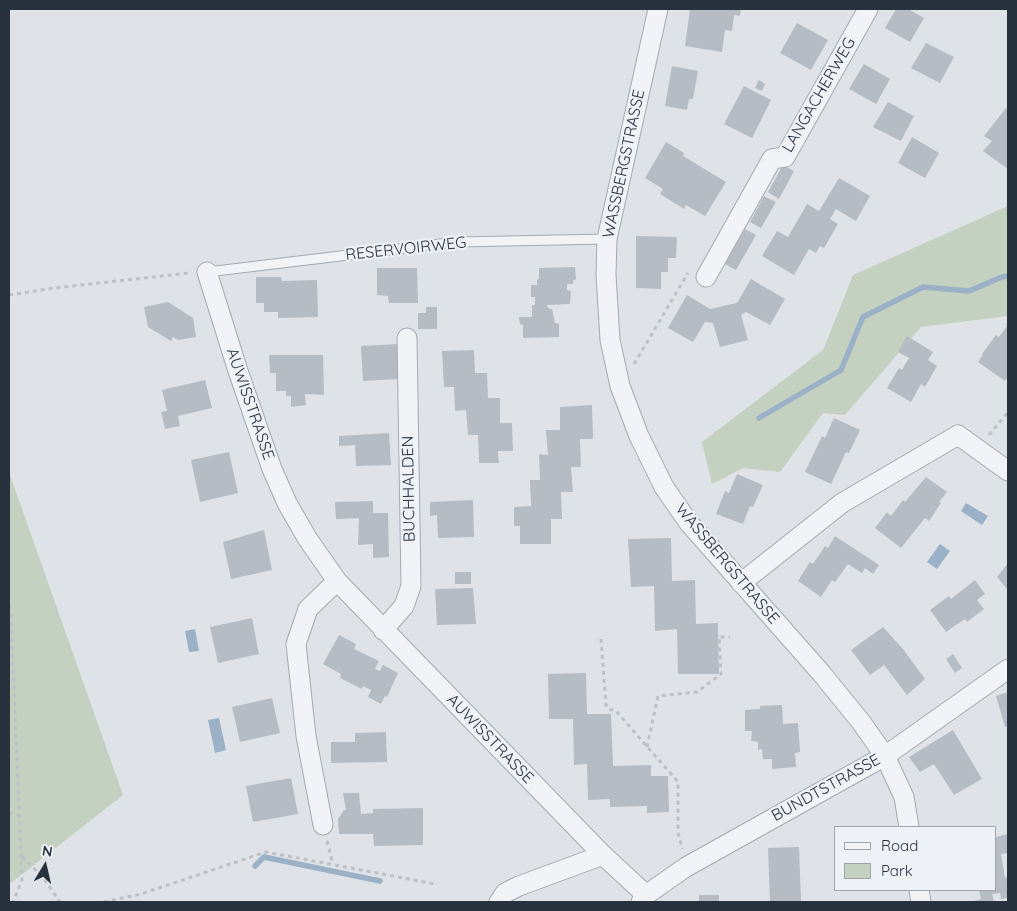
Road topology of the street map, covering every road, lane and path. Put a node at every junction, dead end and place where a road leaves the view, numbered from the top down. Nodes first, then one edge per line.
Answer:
1 (658, 9) edge
2 (868, 9) edge
3 (607, 239) junction
4 (207, 272) joint
5 (187, 273) dead end
6 (706, 277) joint
7 (9, 295) edge
8 (407, 338) dead end
9 (620, 386) junction
10 (1008, 412) edge
11 (978, 449) junction
12 (1008, 471) edge
13 (337, 581) junction
14 (741, 583) junction
15 (9, 606) edge
16 (383, 630) junction
17 (730, 637) dead end
18 (601, 639) dead end
19 (1008, 669) edge
20 (647, 748) junction
21 (884, 756) junction
22 (9, 813) edge
23 (20, 816) junction
24 (323, 826) joint
25 (909, 826) edge
26 (603, 855) junction
27 (22, 857) junction
28 (333, 864) junction
29 (686, 867) junction
30 (436, 884) dead end
31 (644, 899) edge
32 (13, 902) edge
33 (60, 902) edge
34 (104, 902) edge
35 (499, 902) edge

1 - 3 street, WASSBERGSTRASSE
2 - 6 street, LANGACHERWEG
3 - 4 lane, RESERVOIRWEG
3 - 9 street, WASSBERGSTRASSE
4 - 13 street, AUWISSTRASSE
5 - 7 path
6 - 9 path
8 - 16 street, BUCHHALDEN
9 - 14 street, WASSBERGSTRASSE
10 - 11 path
11 - 12 street
11 - 14 street
13 - 16 street, AUWISSTRASSE
13 - 24 street
14 - 21 street, WASSBERGSTRASSE
15 - 23 path
16 - 26 street, AUWISSTRASSE
17 - 20 path
18 - 20 path
19 - 21 street, BUNDTSTRASSE
20 - 29 path
21 - 25 street, WASSBERGSTRASSE
21 - 29 street, BUNDTSTRASSE
22 - 23 path
23 - 27 path
24 - 28 path
26 - 31 street, AUWISSTRASSE
26 - 35 street
27 - 32 path
27 - 33 path
28 - 30 path
28 - 34 path
29 - 31 street, BUNDTSTRASSE

